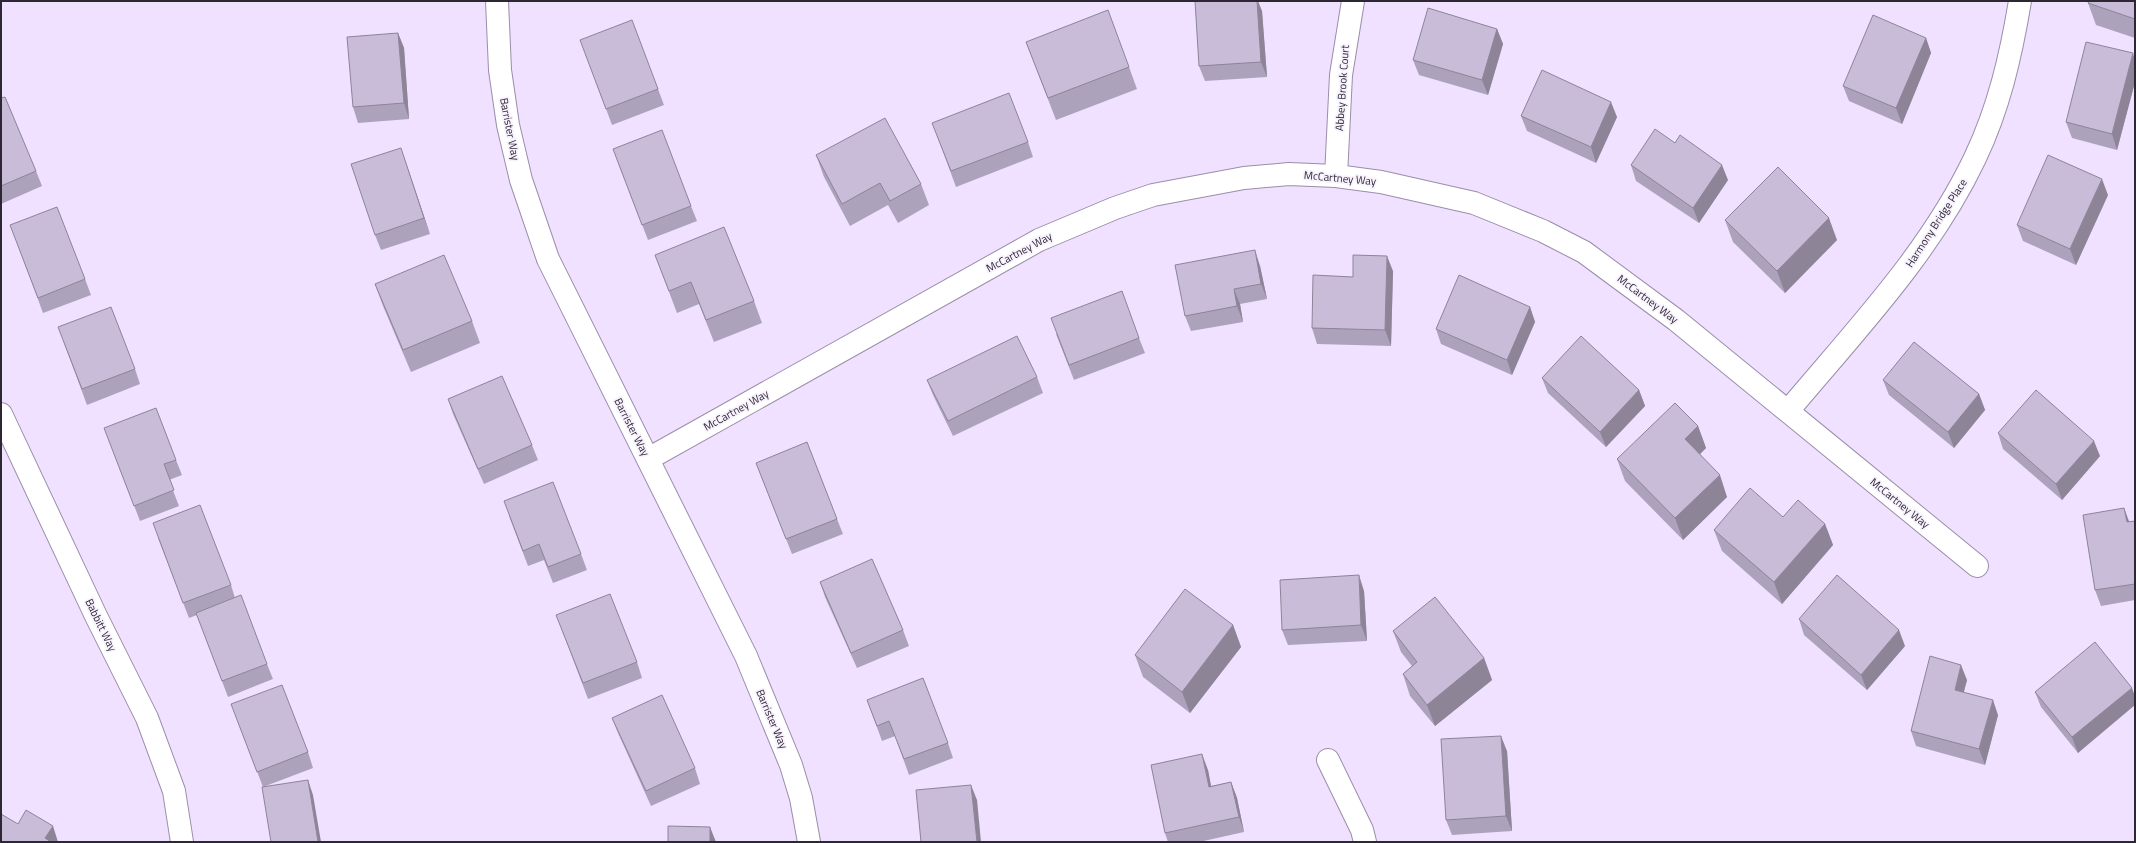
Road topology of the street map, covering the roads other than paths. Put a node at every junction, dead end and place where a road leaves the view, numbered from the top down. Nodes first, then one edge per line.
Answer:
1 (497, 1) edge
2 (1353, 1) edge
3 (2020, 1) edge
4 (1336, 176) junction
5 (1788, 411) junction
6 (1, 414) edge
7 (648, 459) junction
8 (1977, 566) dead end
9 (1328, 760) dead end
10 (182, 842) edge
11 (809, 842) edge
12 (1365, 842) edge

1 - 7 street, Barrister Way
2 - 4 street, Abbey Brook Court
3 - 5 street, Harmony Bridge Place
4 - 5 street, McCartney Way
4 - 7 street, McCartney Way
5 - 8 street, McCartney Way
6 - 10 street, Babbitt Way
7 - 11 street, Barrister Way
9 - 12 street

